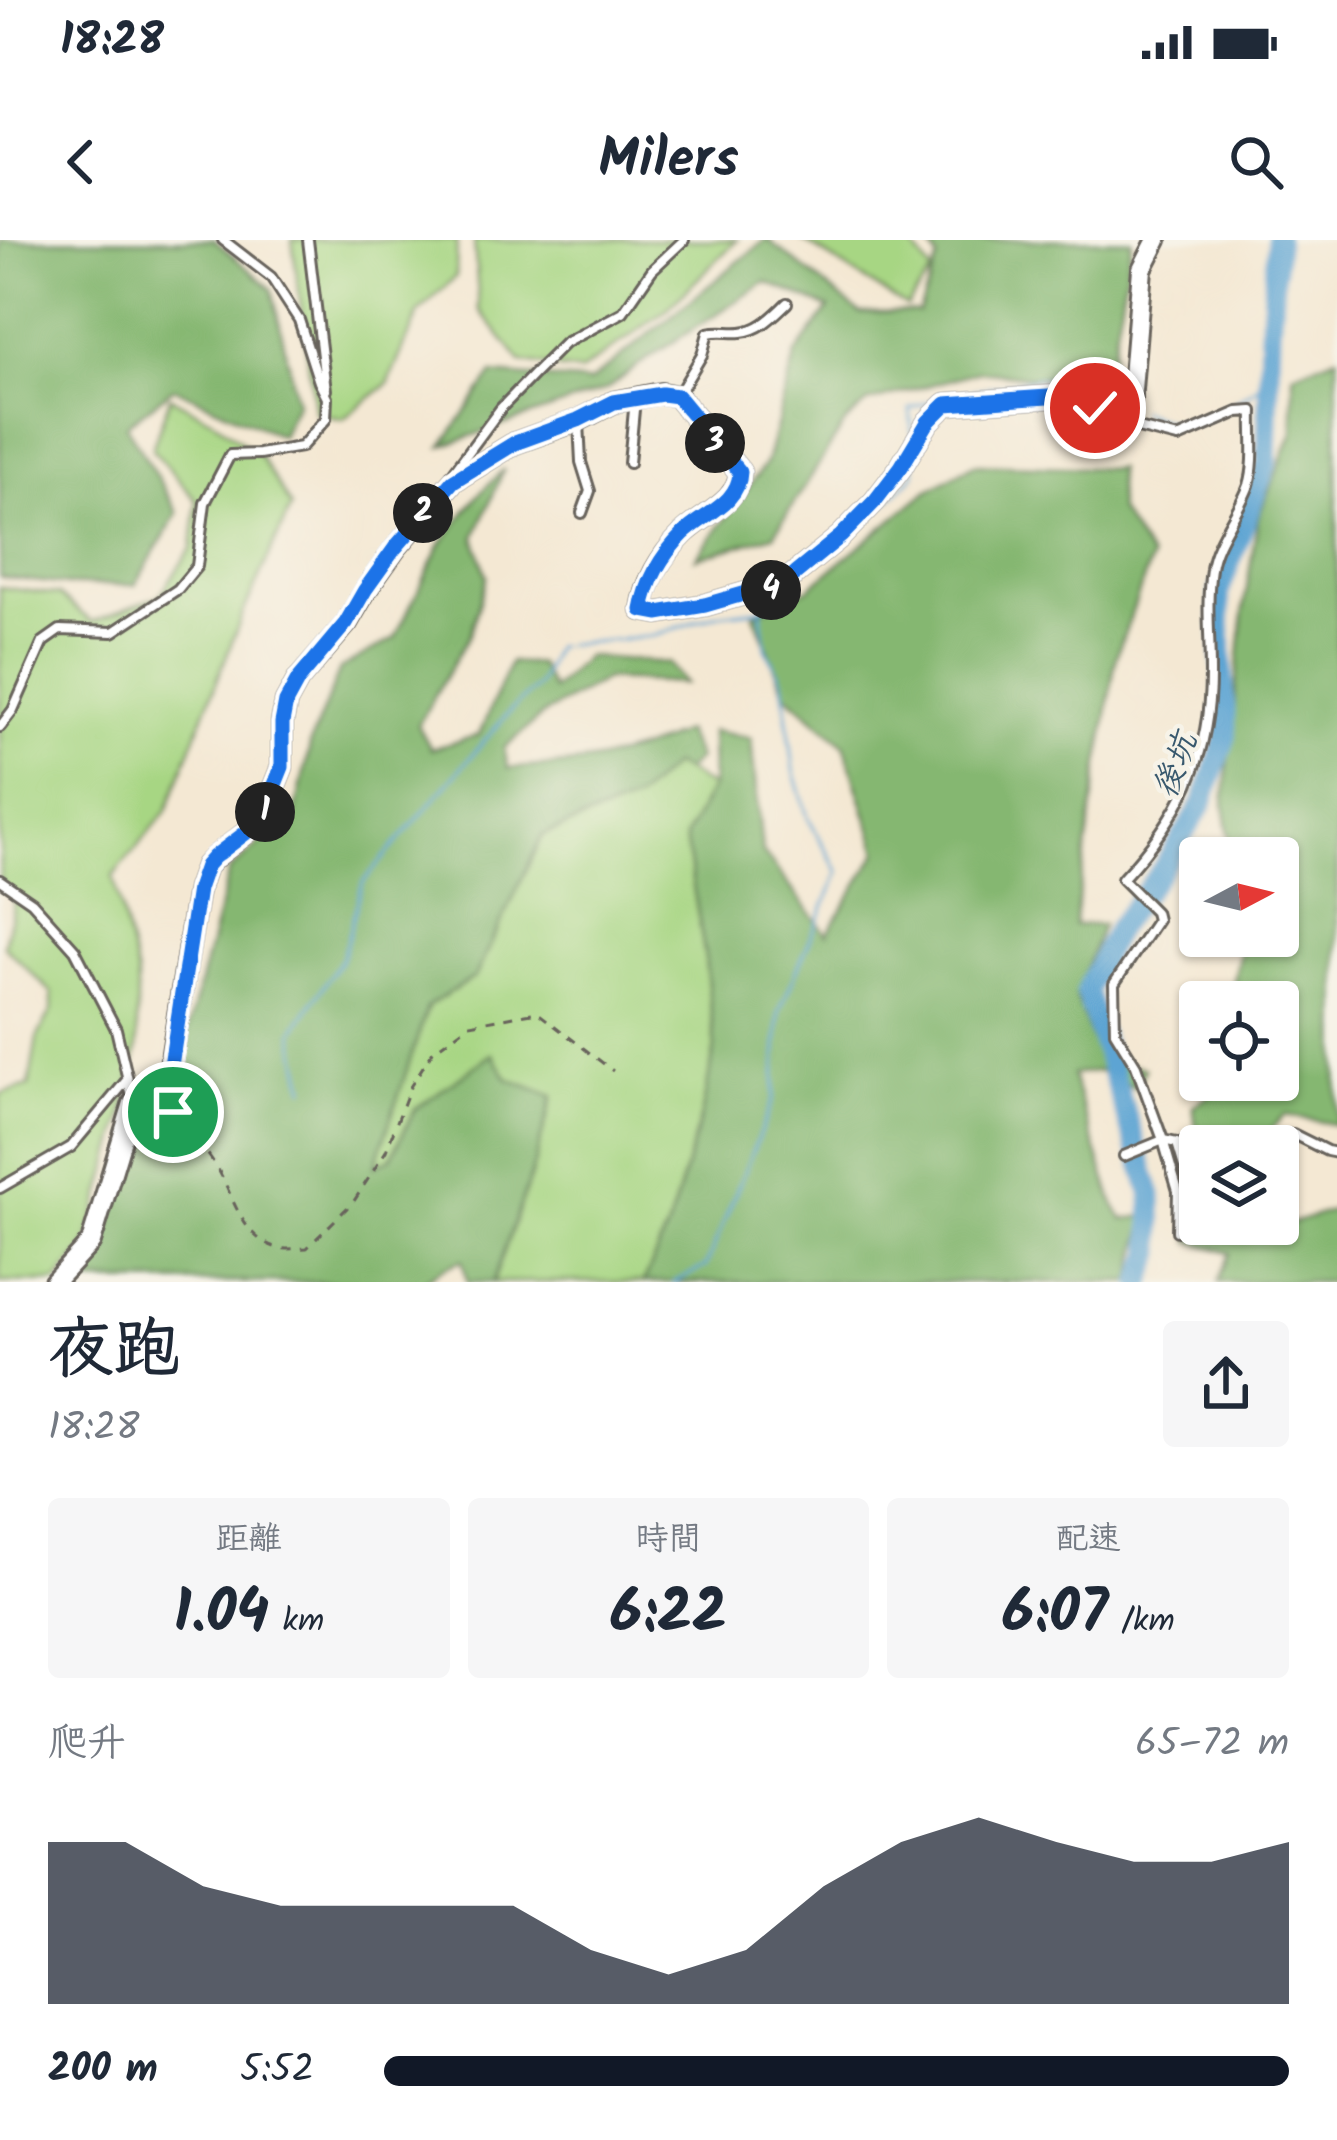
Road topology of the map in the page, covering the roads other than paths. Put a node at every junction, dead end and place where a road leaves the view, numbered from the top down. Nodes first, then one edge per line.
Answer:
1 (223, 240) edge
2 (308, 240) edge
3 (684, 240) edge
4 (1156, 240) edge
5 (787, 303) dead end
6 (677, 396) junction
7 (327, 398) junction
8 (635, 398) junction
9 (578, 420) junction
10 (1129, 425) junction
11 (629, 464) dead end
12 (426, 509) junction
13 (582, 513) dead end
14 (0, 727) edge
15 (0, 880) edge
16 (128, 1078) junction
17 (134, 1103) junction
18 (1299, 1137) edge
19 (1163, 1140) junction
20 (1179, 1150) edge
21 (1337, 1153) edge
22 (1124, 1156) dead end
23 (0, 1188) edge
24 (1177, 1231) dead end
25 (54, 1282) edge

1 - 7 lane
2 - 7 lane
3 - 12 lane
4 - 10 street
5 - 6 lane
6 - 8 street
6 - 10 street
7 - 14 lane
8 - 9 street
8 - 11 lane
9 - 12 street
9 - 13 lane
10 - 19 lane
12 - 17 street
15 - 16 lane
16 - 17 lane
16 - 23 lane
17 - 25 street
18 - 21 lane
19 - 20 lane
19 - 22 lane
19 - 24 lane

